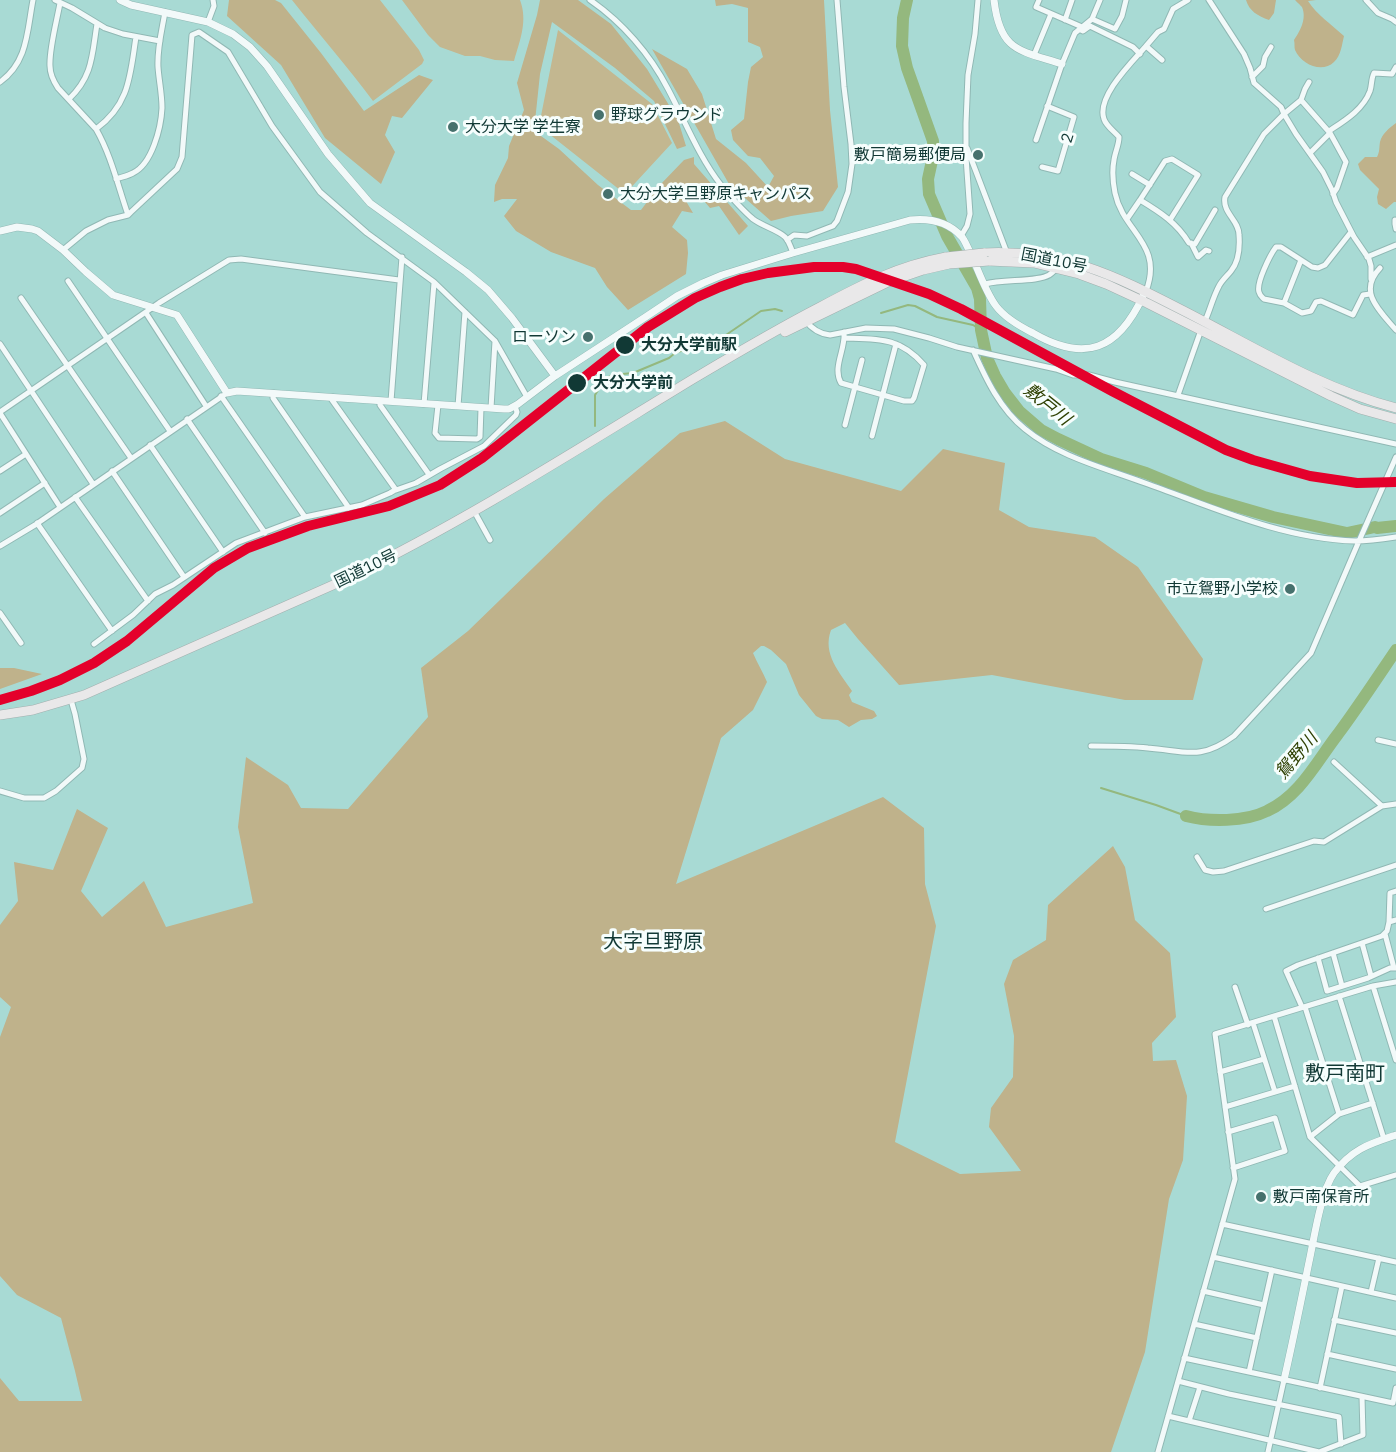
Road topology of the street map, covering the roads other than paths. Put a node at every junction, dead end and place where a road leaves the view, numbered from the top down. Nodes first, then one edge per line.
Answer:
1 (33, 0) edge
2 (120, 0) edge
3 (213, 0) edge
4 (590, 0) edge
5 (837, 0) edge
6 (978, 0) edge
7 (994, 0) edge
8 (1039, 0) edge
9 (1072, 0) edge
10 (1100, 0) edge
11 (1126, 0) edge
12 (1188, 0) edge
13 (1209, 0) edge
14 (1366, 0) edge
15 (57, 1) edge
16 (165, 12) junction
17 (1051, 14) junction
18 (1092, 19) junction
19 (1065, 20) junction
20 (208, 22) junction
21 (1396, 22) edge
22 (98, 24) junction
23 (1081, 28) junction
24 (136, 37) junction
25 (160, 41) junction
26 (1146, 46) junction
27 (1271, 47) dead end
28 (1140, 54) junction
29 (1034, 55) junction
30 (1162, 60) dead end
31 (1062, 64) junction
32 (1396, 67) edge
33 (1394, 73) edge
34 (1252, 77) junction
35 (1396, 80) edge
36 (0, 82) edge
37 (1310, 82) dead end
38 (69, 99) junction
39 (1301, 100) junction
40 (1047, 106) junction
41 (1284, 114) junction
42 (96, 129) junction
43 (1329, 132) junction
44 (1036, 140) dead end
45 (965, 143) junction
46 (1310, 153) junction
47 (1042, 167) dead end
48 (1132, 174) dead end
49 (116, 179) junction
50 (1150, 185) junction
51 (1333, 194) junction
52 (1140, 200) junction
53 (1215, 210) dead end
54 (128, 215) junction
55 (1126, 219) junction
56 (1170, 220) junction
57 (1395, 220) edge
58 (1396, 229) edge
59 (0, 231) edge
60 (1351, 232) junction
61 (961, 236) junction
62 (787, 240) junction
63 (1191, 243) junction
64 (1396, 245) edge
65 (63, 250) junction
66 (1209, 251) dead end
67 (793, 253) junction
68 (1007, 253) junction
69 (402, 257) junction
70 (986, 257) junction
71 (1368, 257) junction
72 (1301, 260) junction
73 (947, 261) junction
74 (1057, 268) junction
75 (1380, 268) dead end
76 (1371, 279) junction
77 (399, 280) junction
78 (68, 281) dead end
79 (434, 282) junction
80 (985, 284) junction
81 (855, 292) junction
82 (1370, 294) junction
83 (1143, 296) junction
84 (21, 298) dead end
85 (1284, 303) junction
86 (154, 307) junction
87 (465, 312) junction
88 (146, 313) junction
89 (805, 318) junction
90 (1203, 326) junction
91 (1396, 330) edge
92 (844, 335) junction
93 (107, 339) junction
94 (495, 340) junction
95 (0, 344) edge
96 (896, 344) junction
97 (975, 351) junction
98 (862, 360) dead end
99 (68, 366) junction
100 (555, 376) junction
101 (855, 388) junction
102 (31, 391) junction
103 (273, 393) junction
104 (224, 394) junction
105 (1178, 395) junction
106 (883, 396) junction
107 (333, 397) junction
108 (527, 397) junction
109 (380, 400) junction
110 (391, 401) junction
111 (424, 404) junction
112 (438, 405) junction
113 (206, 406) junction
114 (458, 406) junction
115 (515, 406) junction
116 (481, 408) junction
117 (491, 408) junction
118 (1396, 408) edge
119 (0, 412) edge
120 (187, 419) junction
121 (1396, 419) edge
122 (844, 425) dead end
123 (170, 431) junction
124 (873, 436) dead end
125 (1396, 444) edge
126 (150, 445) junction
127 (26, 454) junction
128 (1396, 457) edge
129 (131, 458) junction
130 (0, 471) edge
131 (112, 471) junction
132 (428, 473) dead end
133 (45, 483) junction
134 (93, 484) junction
135 (395, 490) junction
136 (75, 497) junction
137 (60, 507) junction
138 (349, 508) junction
139 (474, 511) junction
140 (0, 513) edge
141 (305, 518) junction
142 (37, 523) junction
143 (265, 533) junction
144 (1396, 537) edge
145 (1360, 538) junction
146 (490, 540) dead end
147 (0, 546) edge
148 (223, 552) junction
149 (184, 578) junction
150 (148, 601) junction
151 (0, 613) edge
152 (112, 631) junction
153 (21, 643) dead end
154 (94, 644) dead end
155 (71, 700) junction
156 (0, 716) edge
157 (1378, 740) dead end
158 (1396, 744) edge
159 (1091, 746) dead end
160 (1334, 762) dead end
161 (0, 791) edge
162 (1396, 804) edge
163 (1382, 806) junction
164 (1197, 857) dead end
165 (1396, 865) edge
166 (1396, 891) edge
167 (1266, 909) dead end
168 (1396, 920) edge
169 (1389, 922) junction
170 (1385, 934) junction
171 (1362, 943) junction
172 (1333, 953) junction
173 (1318, 958) junction
174 (1395, 968) edge
175 (1371, 976) junction
176 (1396, 981) edge
177 (1342, 986) junction
178 (1373, 986) junction
179 (1235, 987) dead end
180 (1339, 996) junction
181 (1304, 1007) junction
182 (1274, 1016) junction
183 (1250, 1024) junction
184 (1264, 1059) junction
185 (1396, 1060) edge
186 (1220, 1072) junction
187 (1295, 1086) junction
188 (1275, 1092) junction
189 (1373, 1103) junction
190 (1225, 1107) junction
191 (1339, 1114) junction
192 (1228, 1132) junction
193 (1396, 1135) edge
194 (1310, 1137) junction
195 (1384, 1139) junction
196 (1340, 1166) junction
197 (1233, 1168) junction
198 (1396, 1175) edge
199 (1222, 1224) junction
200 (1313, 1244) junction
201 (1213, 1257) junction
202 (1379, 1258) junction
203 (1396, 1262) edge
204 (1272, 1270) junction
205 (1306, 1278) junction
206 (1342, 1286) junction
207 (1203, 1291) junction
208 (1371, 1292) junction
209 (1396, 1298) edge
210 (1264, 1305) junction
211 (1334, 1320) junction
212 (1194, 1324) junction
213 (1396, 1333) edge
214 (1257, 1338) junction
215 (1327, 1354) junction
216 (1184, 1358) junction
217 (1396, 1369) edge
218 (1249, 1372) junction
219 (1284, 1380) junction
220 (1178, 1381) junction
221 (1200, 1387) junction
222 (1320, 1388) junction
223 (1396, 1388) edge
224 (1362, 1397) junction
225 (1279, 1405) junction
226 (1168, 1416) junction
227 (1190, 1421) junction
228 (1272, 1441) junction
229 (1341, 1444) junction
230 (1158, 1452) edge
231 (1268, 1452) edge
232 (1319, 1452) edge

1 - 36 street
2 - 16 street
3 - 20 street
4 - 62 street
5 - 62 street
6 - 45 street
7 - 29 street
8 - 17 street
9 - 19 street
10 - 18 street
11 - 18 street
12 - 26 street
13 - 34 street
14 - 21 street
15 - 22 street
15 - 38 street
16 - 20 street
16 - 25 street
17 - 19 street
17 - 29 street
18 - 23 street
19 - 23 street
20 - 100 street
22 - 24 street
22 - 38 street
23 - 28 street
23 - 31 street
24 - 25 street
24 - 42 street
25 - 49 street
26 - 28 street
26 - 30 street
27 - 34 street
28 - 55 street
29 - 31 street
31 - 40 street
32 - 33 street
33 - 35 street
33 - 43 street
34 - 41 street
37 - 39 street
38 - 42 street
39 - 41 street
39 - 43 street
40 - 44 street
40 - 47 street, 2
41 - 46 street
41 - 90 street
42 - 49 street
43 - 46 street
43 - 51 street
45 - 61 street
45 - 68 street
46 - 51 street
48 - 50 street
49 - 54 street
50 - 52 street
50 - 56 street
51 - 60 street
52 - 55 street
52 - 56 street
53 - 63 street
54 - 65 street
54 - 69 street
55 - 83 street
56 - 63 street
57 - 58 street
59 - 65 street
60 - 71 street
60 - 72 street
61 - 67 street
61 - 80 street
62 - 67 street
63 - 66 street
64 - 71 street
65 - 86 street
67 - 100 street
68 - 70 highway, 国道10号
68 - 83 highway, 国道10号
69 - 77 street
69 - 79 street
70 - 73 highway, 国道10号, bridge
70 - 74 highway, 国道10号
71 - 76 street
72 - 85 street
72 - 85 street
73 - 81 highway, 国道10号
73 - 81 highway, 国道10号
74 - 80 street
74 - 83 highway, 国道10号
75 - 76 street
76 - 82 street
77 - 86 street
77 - 110 street
78 - 93 street
79 - 87 street
79 - 111 street
80 - 83 street
81 - 89 highway, 国道10号
82 - 85 street
82 - 91 street
83 - 90 highway, 国道10号
84 - 99 street
86 - 88 street
86 - 104 street
87 - 94 street
87 - 114 street
88 - 93 street
88 - 113 street
89 - 92 street
89 - 139 highway, 国道10号
90 - 105 street
90 - 118 highway, 国道10号
90 - 121 highway, 国道10号
92 - 96 street
92 - 97 street
92 - 101 street
93 - 99 street
93 - 123 street
94 - 108 street
94 - 117 street
95 - 102 street
96 - 106 street
96 - 106 street
97 - 105 street
97 - 145 street
98 - 101 street
99 - 102 street
99 - 129 street
100 - 108 street
101 - 106 street
101 - 122 street
102 - 119 street
102 - 134 street
103 - 104 street
103 - 107 street
103 - 138 street
104 - 113 street
104 - 141 street
105 - 125 street
106 - 124 street
107 - 109 street
107 - 135 street
108 - 115 street
109 - 110 street
109 - 132 street
110 - 111 street
111 - 112 street
112 - 114 street
112 - 116 street
113 - 120 street
114 - 116 street
115 - 117 street
115 - 135 street
116 - 117 street
119 - 127 street
120 - 123 street
120 - 143 street
123 - 126 street
126 - 129 street
126 - 148 street
127 - 130 street
127 - 133 street
128 - 145 street
129 - 131 street
131 - 134 street
131 - 149 street
133 - 137 street
133 - 140 street
134 - 136 street
135 - 138 street
136 - 137 street
136 - 150 street
137 - 142 street
138 - 141 street
139 - 146 street
139 - 155 highway, 国道10号
141 - 143 street
142 - 147 street
142 - 152 street
143 - 148 street
144 - 145 street
145 - 159 street
148 - 149 street
149 - 150 street
150 - 152 street
151 - 153 street
152 - 154 street
155 - 156 highway, 国道10号
155 - 161 street
157 - 158 street
160 - 163 street
162 - 163 street
163 - 164 street
165 - 167 street
166 - 169 street
168 - 169 street
169 - 170 street
170 - 171 street
170 - 174 street
171 - 172 street
171 - 175 street
172 - 173 street
172 - 177 street
173 - 177 street
173 - 181 street
174 - 175 street
175 - 177 street
176 - 178 street
178 - 180 street
178 - 185 street
179 - 183 street
180 - 181 street
180 - 189 street
181 - 182 street
181 - 191 street
182 - 183 street
182 - 187 street
183 - 184 street
183 - 186 street
184 - 186 street
184 - 188 street
186 - 190 street
187 - 188 street
187 - 194 street
188 - 190 street
189 - 191 street
189 - 195 street
190 - 192 street
191 - 194 street
192 - 197 street
192 - 197 street
193 - 195 street
194 - 196 street
195 - 196 street
196 - 198 street
196 - 200 street
197 - 199 street
199 - 200 street
199 - 201 street
200 - 202 street
200 - 205 street
201 - 204 street
201 - 207 street
202 - 203 street
202 - 208 street
204 - 205 street
204 - 210 street
205 - 206 street
205 - 219 street
206 - 208 street
206 - 211 street
207 - 210 street
207 - 212 street
208 - 209 street
210 - 214 street
211 - 213 street
211 - 215 street
212 - 214 street
212 - 216 street
214 - 218 street
215 - 217 street
215 - 222 street
216 - 218 street
216 - 220 street
218 - 219 street
219 - 222 street
219 - 225 street
220 - 221 street
220 - 226 street
221 - 225 street
221 - 227 street
222 - 224 street
223 - 224 street
224 - 229 street
225 - 228 street
225 - 229 street
226 - 227 street
226 - 230 street
227 - 228 street
228 - 231 street
228 - 232 street
229 - 232 street

